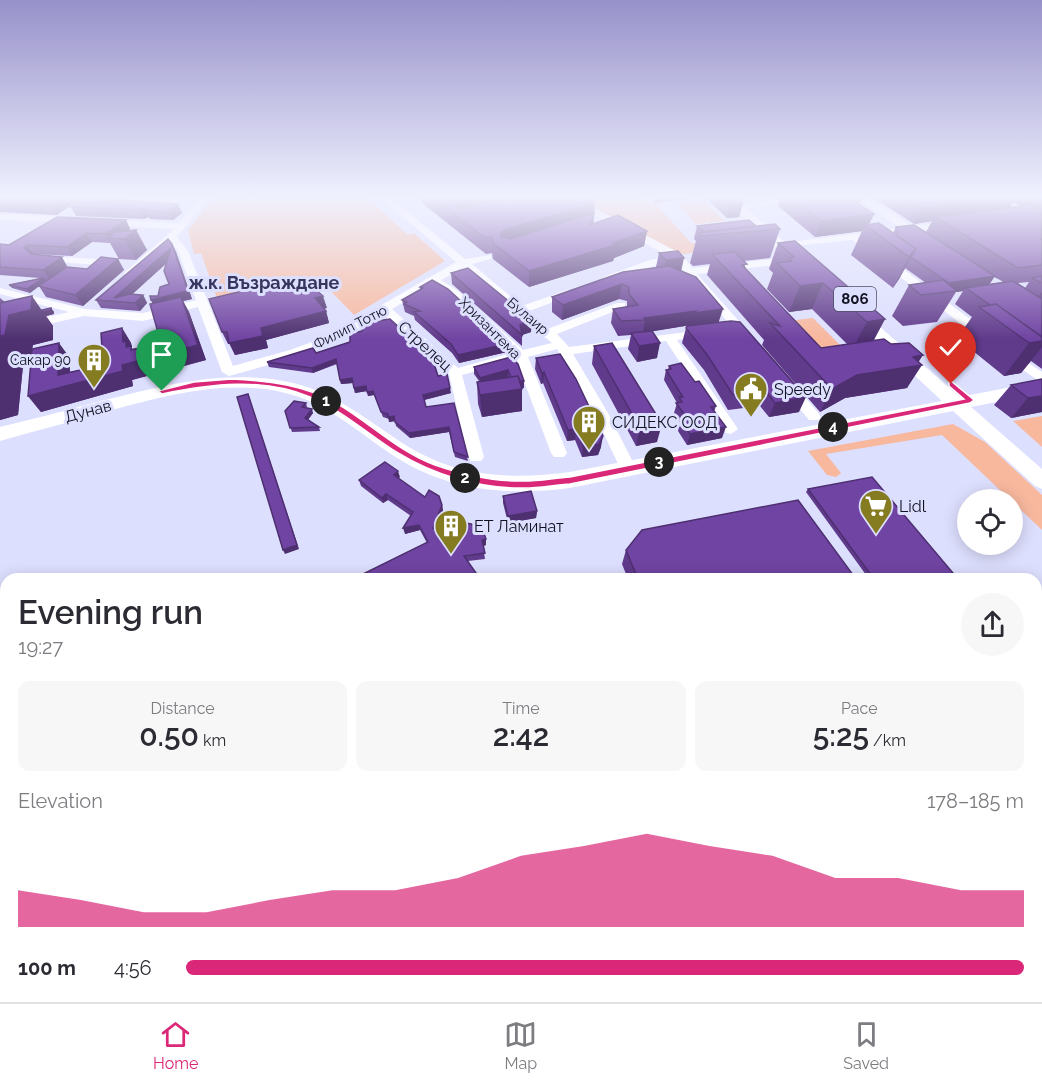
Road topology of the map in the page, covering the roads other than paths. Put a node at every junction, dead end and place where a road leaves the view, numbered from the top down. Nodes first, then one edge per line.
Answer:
1 (163, 245) edge
2 (178, 245) edge
3 (443, 245) edge
4 (652, 245) edge
5 (784, 245) edge
6 (787, 245) edge
7 (864, 245) edge
8 (779, 247) edge
9 (764, 248) dead end
10 (692, 256) dead end
11 (487, 257) dead end
12 (677, 257) junction
13 (37, 258) edge
14 (793, 260) edge
15 (86, 262) junction
16 (465, 263) junction
17 (138, 265) junction
18 (691, 271) junction
19 (68, 274) edge
20 (123, 278) edge
21 (434, 280) junction
22 (0, 291) edge
23 (101, 298) edge
24 (960, 298) dead end
25 (848, 300) edge
26 (938, 301) junction
27 (203, 302) junction
28 (621, 305) edge
29 (385, 309) junction
30 (522, 310) junction
31 (86, 313) junction
32 (728, 329) junction
33 (0, 331) edge
34 (549, 333) junction
35 (670, 338) junction
36 (753, 344) edge
37 (565, 348) junction
38 (521, 355) junction
39 (456, 373) junction
40 (781, 378) edge
41 (1042, 379) edge
42 (1042, 387) edge
43 (963, 402) junction
44 (925, 409) junction
45 (814, 417) dead end
46 (977, 422) junction
47 (732, 429) dead end
48 (0, 434) edge
49 (559, 453) dead end
50 (476, 457) dead end
51 (1042, 464) edge
52 (628, 468) junction
53 (1042, 481) edge

1 - 17 street
2 - 27 street
3 - 16 street, Булаир
4 - 12 street
5 - 6 main road
7 - 26 street
8 - 9 street
10 - 12 street
11 - 16 street, Филип Тотю
12 - 18 street
12 - 30 street
13 - 15 street
14 - 18 street
15 - 17 street
15 - 19 street
16 - 21 street, Филип Тотю
16 - 30 street, Булаир
17 - 20 street
18 - 32 street
21 - 29 street, Филип Тотю
21 - 38 street, Хризантема
22 - 31 street
23 - 31 street
24 - 26 street
25 - 43 main road, 806
26 - 41 street
27 - 29 street, Филип Тотю
27 - 31 street
28 - 34 street
29 - 39 street, Стрелец
30 - 34 street, Булаир
31 - 33 street
32 - 35 street
32 - 36 street
34 - 37 street, Булаир
35 - 37 street
35 - 47 street
37 - 38 street
37 - 52 street, Булаир
38 - 39 street
38 - 49 street, Хризантема
39 - 50 street, Стрелец
40 - 45 street
42 - 43 main road, Дунав
43 - 44 main road, Дунав
43 - 46 main road, 806
43 - 51 main road, 806
44 - 46 main road
44 - 52 main road, Дунав
46 - 53 main road, 806
48 - 52 main road, Дунав

